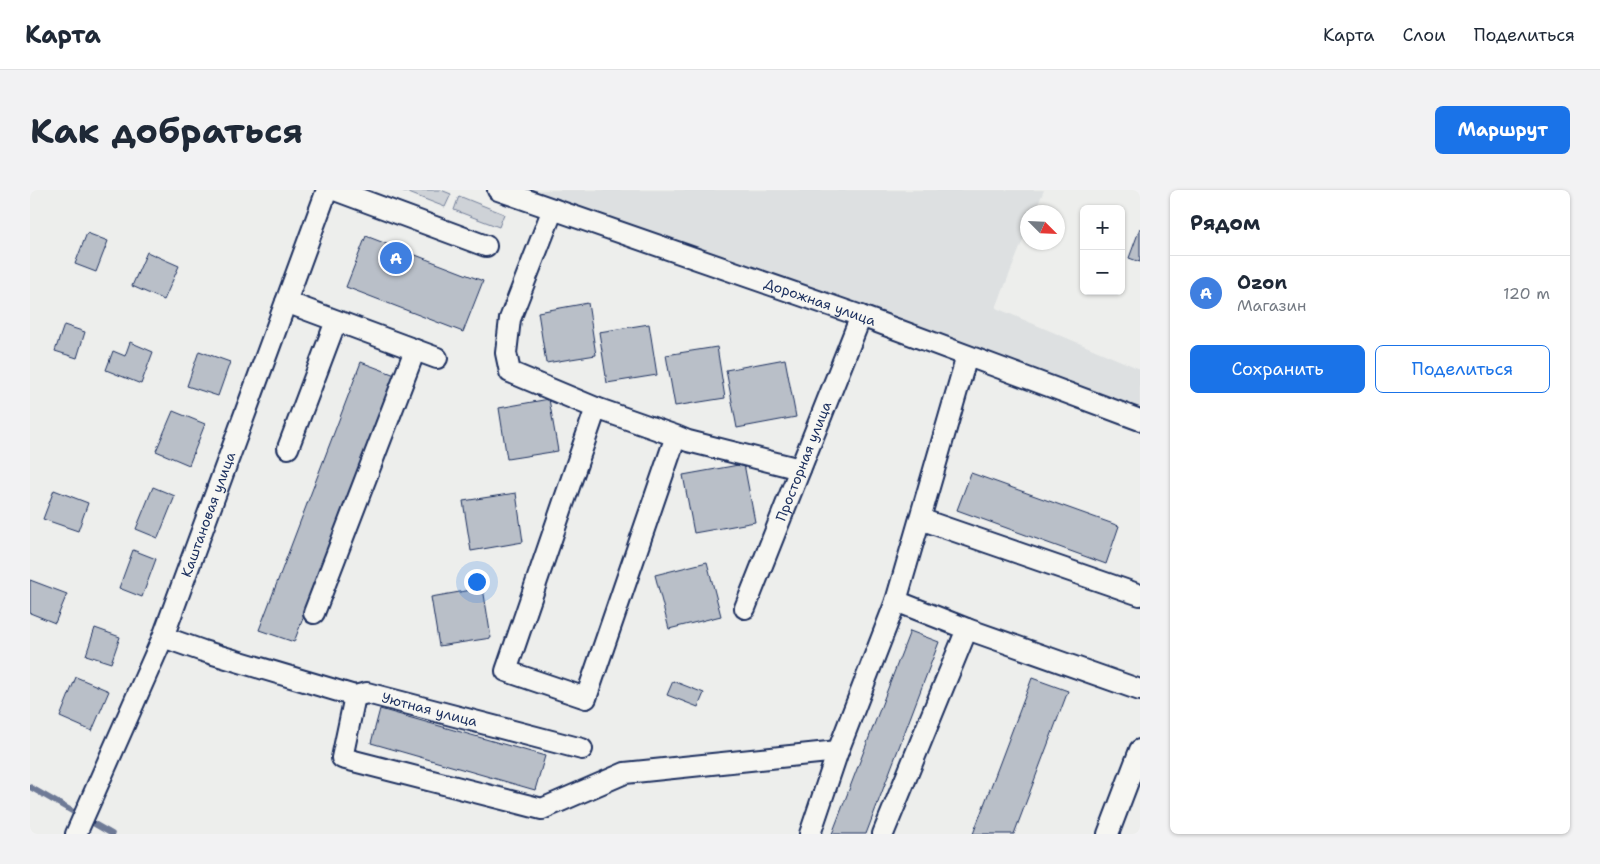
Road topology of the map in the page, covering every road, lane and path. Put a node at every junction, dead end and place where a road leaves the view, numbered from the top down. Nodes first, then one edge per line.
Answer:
1 (327, 190) edge
2 (335, 190) edge
3 (498, 190) edge
4 (553, 209) junction
5 (486, 246) dead end
6 (286, 302) junction
7 (861, 316) junction
8 (336, 320) junction
9 (415, 350) junction
10 (967, 356) junction
11 (437, 358) dead end
12 (596, 408) junction
13 (1140, 420) edge
14 (676, 436) junction
15 (288, 448) dead end
16 (800, 469) junction
17 (920, 519) junction
18 (1140, 596) edge
19 (896, 600) junction
20 (745, 608) dead end
21 (314, 613) dead end
22 (967, 628) junction
23 (163, 637) junction
24 (1140, 690) edge
25 (355, 696) junction
26 (582, 749) dead end
27 (1140, 750) edge
28 (838, 751) junction
29 (76, 834) edge
30 (810, 834) edge
31 (883, 834) edge
32 (1108, 834) edge

1 - 6 street, Каштановая улица
2 - 5 street
3 - 4 street, Дорожная улица
4 - 7 street, Дорожная улица
4 - 12 street
6 - 8 street
6 - 23 street, Каштановая улица
7 - 10 street, Дорожная улица
7 - 16 street, Просторная улица
8 - 9 street
8 - 15 street
9 - 11 street
9 - 21 street
10 - 13 street, Дорожная улица
10 - 17 street
12 - 14 street
12 - 14 street
14 - 16 street
16 - 20 street, Просторная улица
17 - 18 street
17 - 19 street
19 - 22 street
19 - 28 street
22 - 24 street
22 - 31 street
23 - 25 street, Уютная улица
23 - 29 street, Каштановая улица
25 - 26 street, Уютная улица
25 - 28 street
27 - 32 street
28 - 30 street

